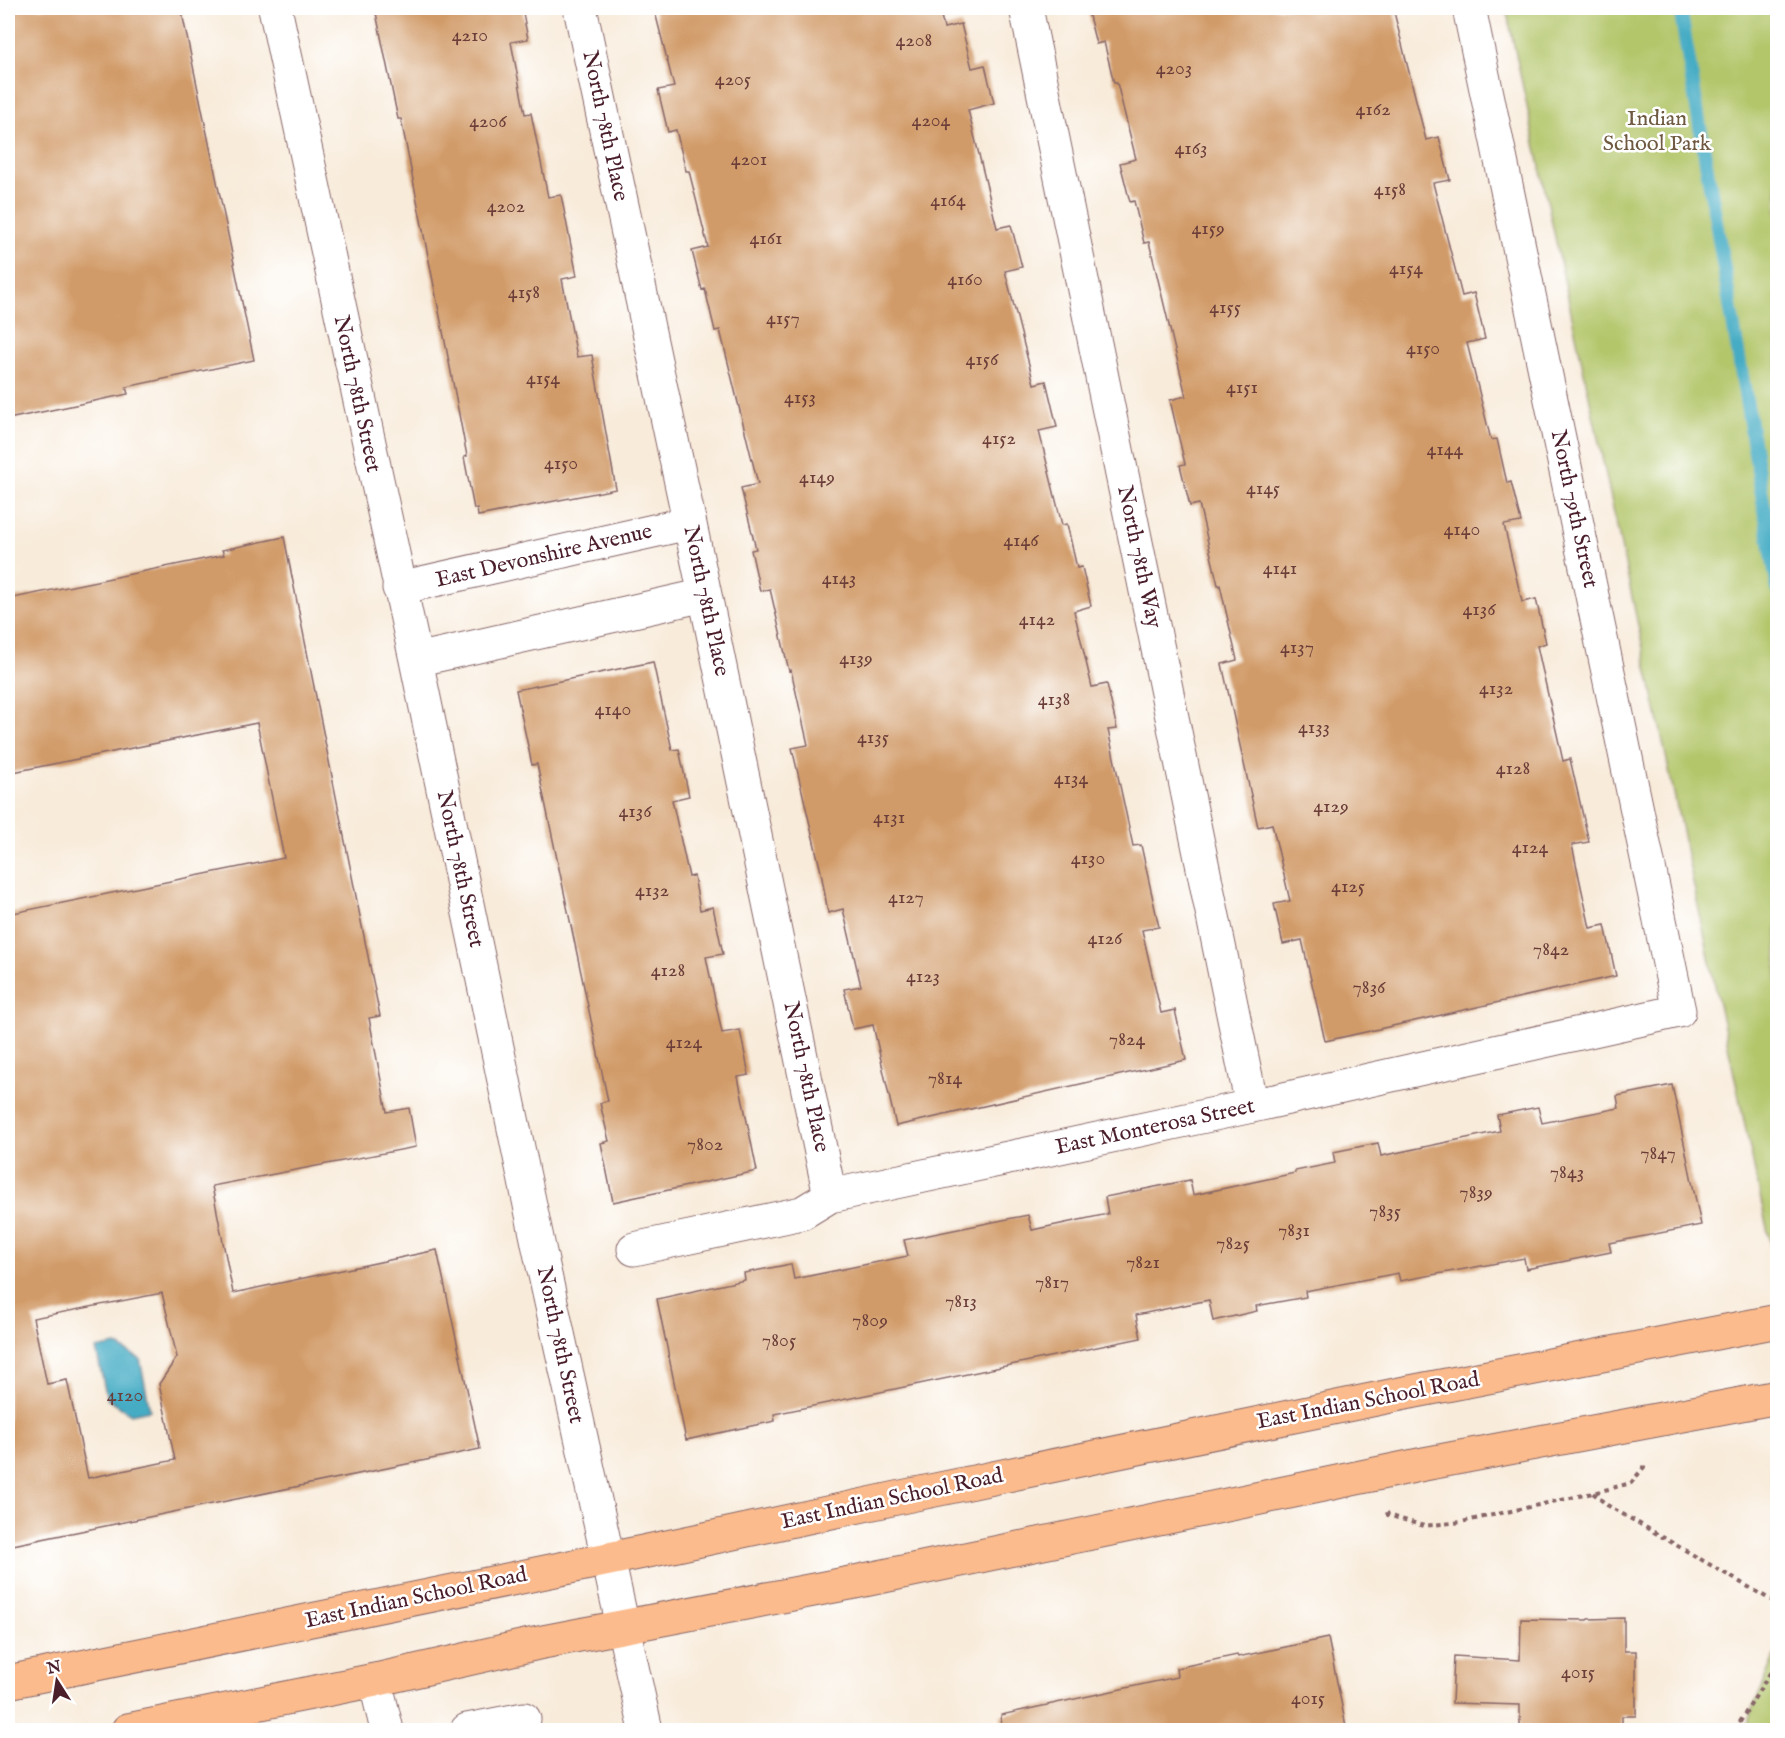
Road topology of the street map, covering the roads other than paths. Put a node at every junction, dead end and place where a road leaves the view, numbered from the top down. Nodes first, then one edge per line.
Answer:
1 (275, 8) edge
2 (580, 8) edge
3 (1026, 8) edge
4 (1469, 8) edge
5 (689, 523) junction
6 (399, 588) junction
7 (705, 594) junction
8 (416, 660) junction
9 (1679, 1011) joint
10 (1252, 1106) junction
11 (831, 1196) junction
12 (634, 1250) dead end
13 (1778, 1321) edge
14 (1778, 1397) edge
15 (607, 1559) junction
16 (623, 1628) junction
17 (375, 1680) junction
18 (8, 1682) edge
19 (524, 1719) dead end
20 (138, 1730) edge
21 (387, 1731) edge
22 (467, 1731) edge
23 (646, 1731) edge

1 - 6 street, North 78th Street
2 - 5 street, North 78th Place
3 - 10 street, North 78th Way
4 - 9 street, North 79th Street
5 - 6 street, East Devonshire Avenue
5 - 7 street, North 78th Place
6 - 8 street, North 78th Street
7 - 8 street
7 - 11 street, North 78th Place
8 - 15 street, North 78th Street
9 - 10 street, East Monterosa Street
10 - 11 street, East Monterosa Street
11 - 12 street, East Monterosa Street
13 - 15 main road, East Indian School Road
14 - 16 main road
15 - 16 street, North 78th Street
15 - 18 main road, East Indian School Road
16 - 17 main road
16 - 23 street, North 78th Street
17 - 20 main road
17 - 21 street
19 - 22 street

